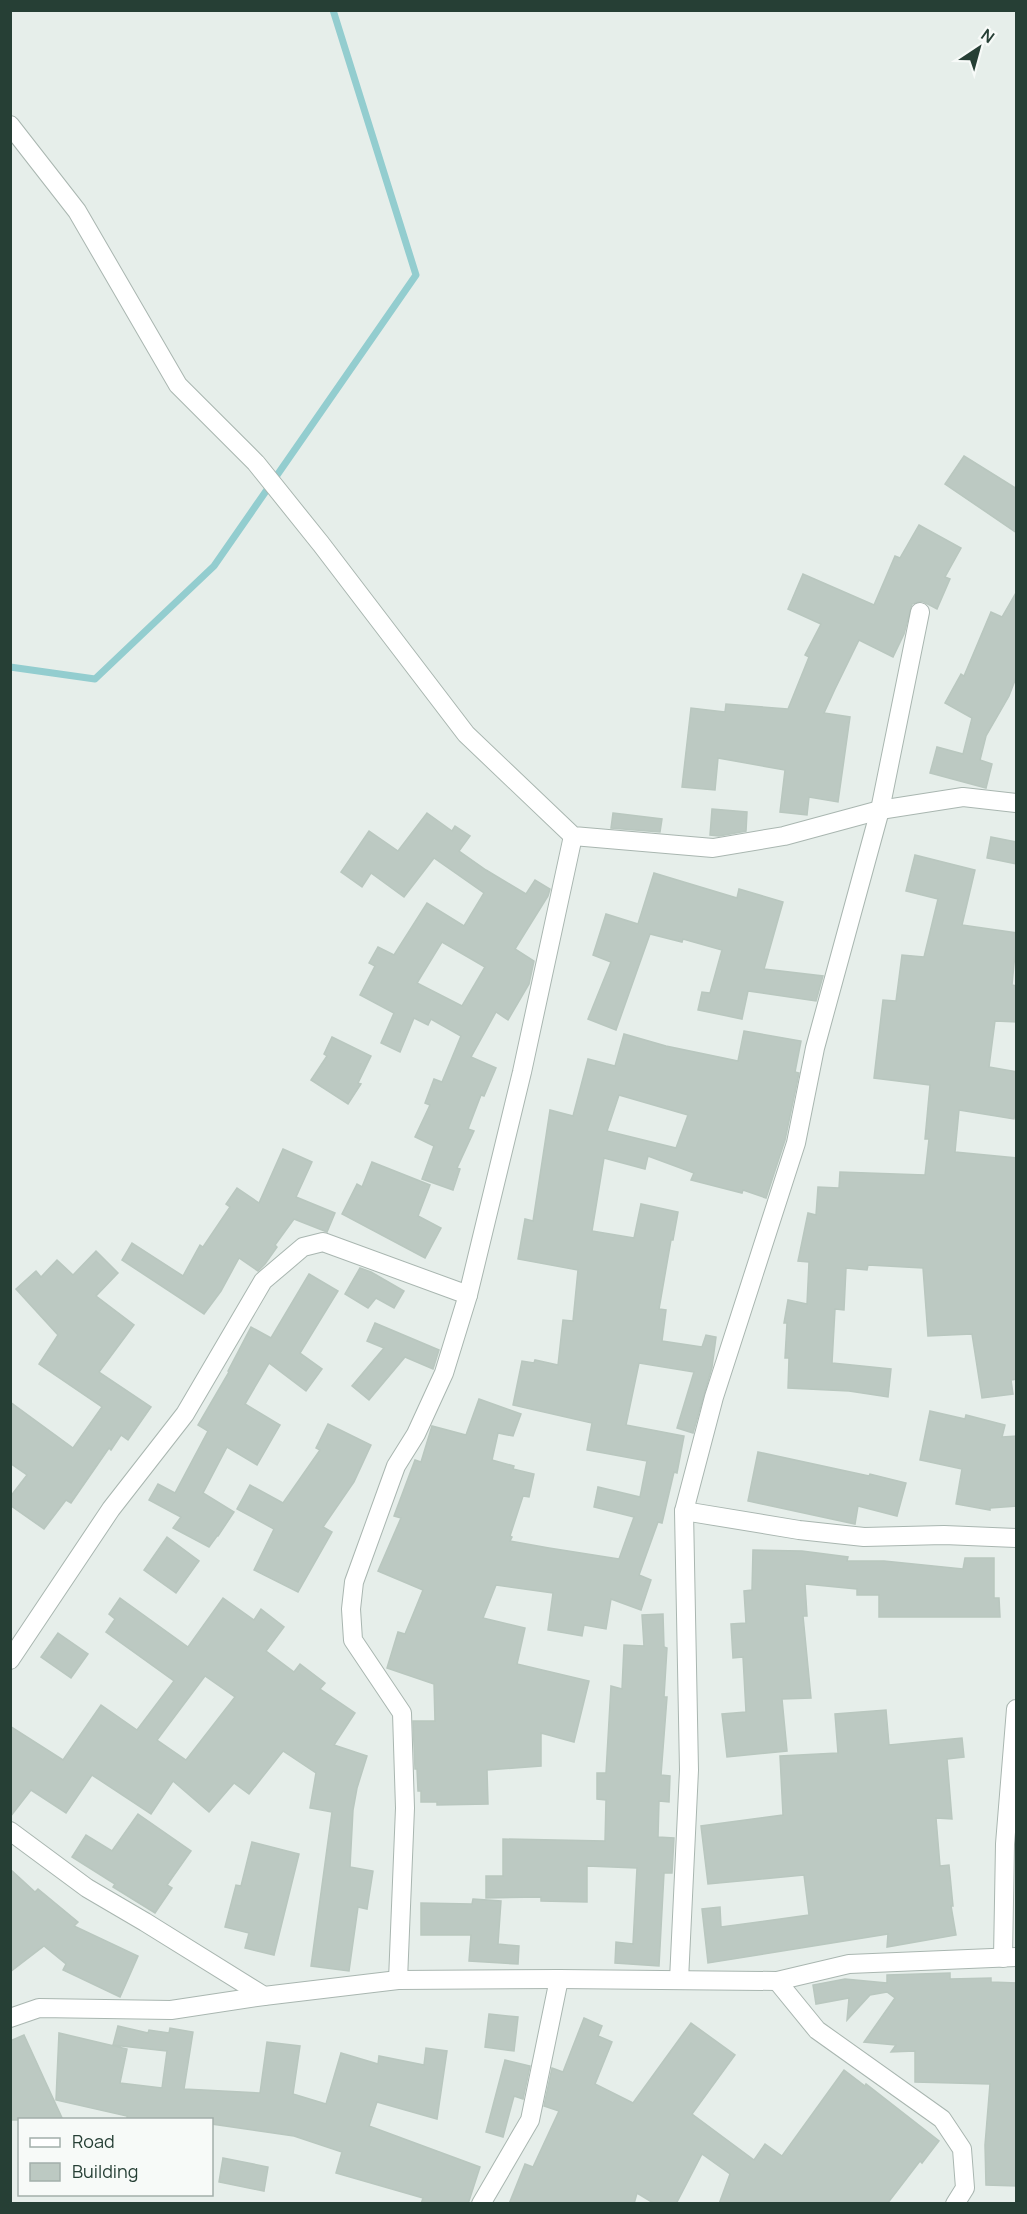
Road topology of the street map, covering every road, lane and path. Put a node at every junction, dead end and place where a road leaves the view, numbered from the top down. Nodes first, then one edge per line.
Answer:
1 (10, 125) edge
2 (920, 612) dead end
3 (1017, 803) edge
4 (880, 810) junction
5 (573, 836) junction
6 (468, 1295) junction
7 (684, 1511) junction
8 (1017, 1538) edge
9 (10, 1660) edge
10 (1017, 1709) edge
11 (10, 1831) edge
12 (1010, 1958) edge
13 (559, 1978) junction
14 (398, 1980) junction
15 (679, 1980) junction
16 (777, 1981) junction
17 (264, 1996) junction
18 (10, 2018) edge
19 (481, 2204) edge
20 (955, 2204) edge

1 - 5 street
2 - 4 street
3 - 4 street
4 - 5 street
4 - 7 street
5 - 6 street
6 - 9 street
6 - 14 street
7 - 8 street
7 - 15 street
10 - 12 street
11 - 17 street
12 - 16 street
13 - 14 street
13 - 15 street
13 - 19 street
14 - 17 street
15 - 16 street
16 - 20 street
17 - 18 street

